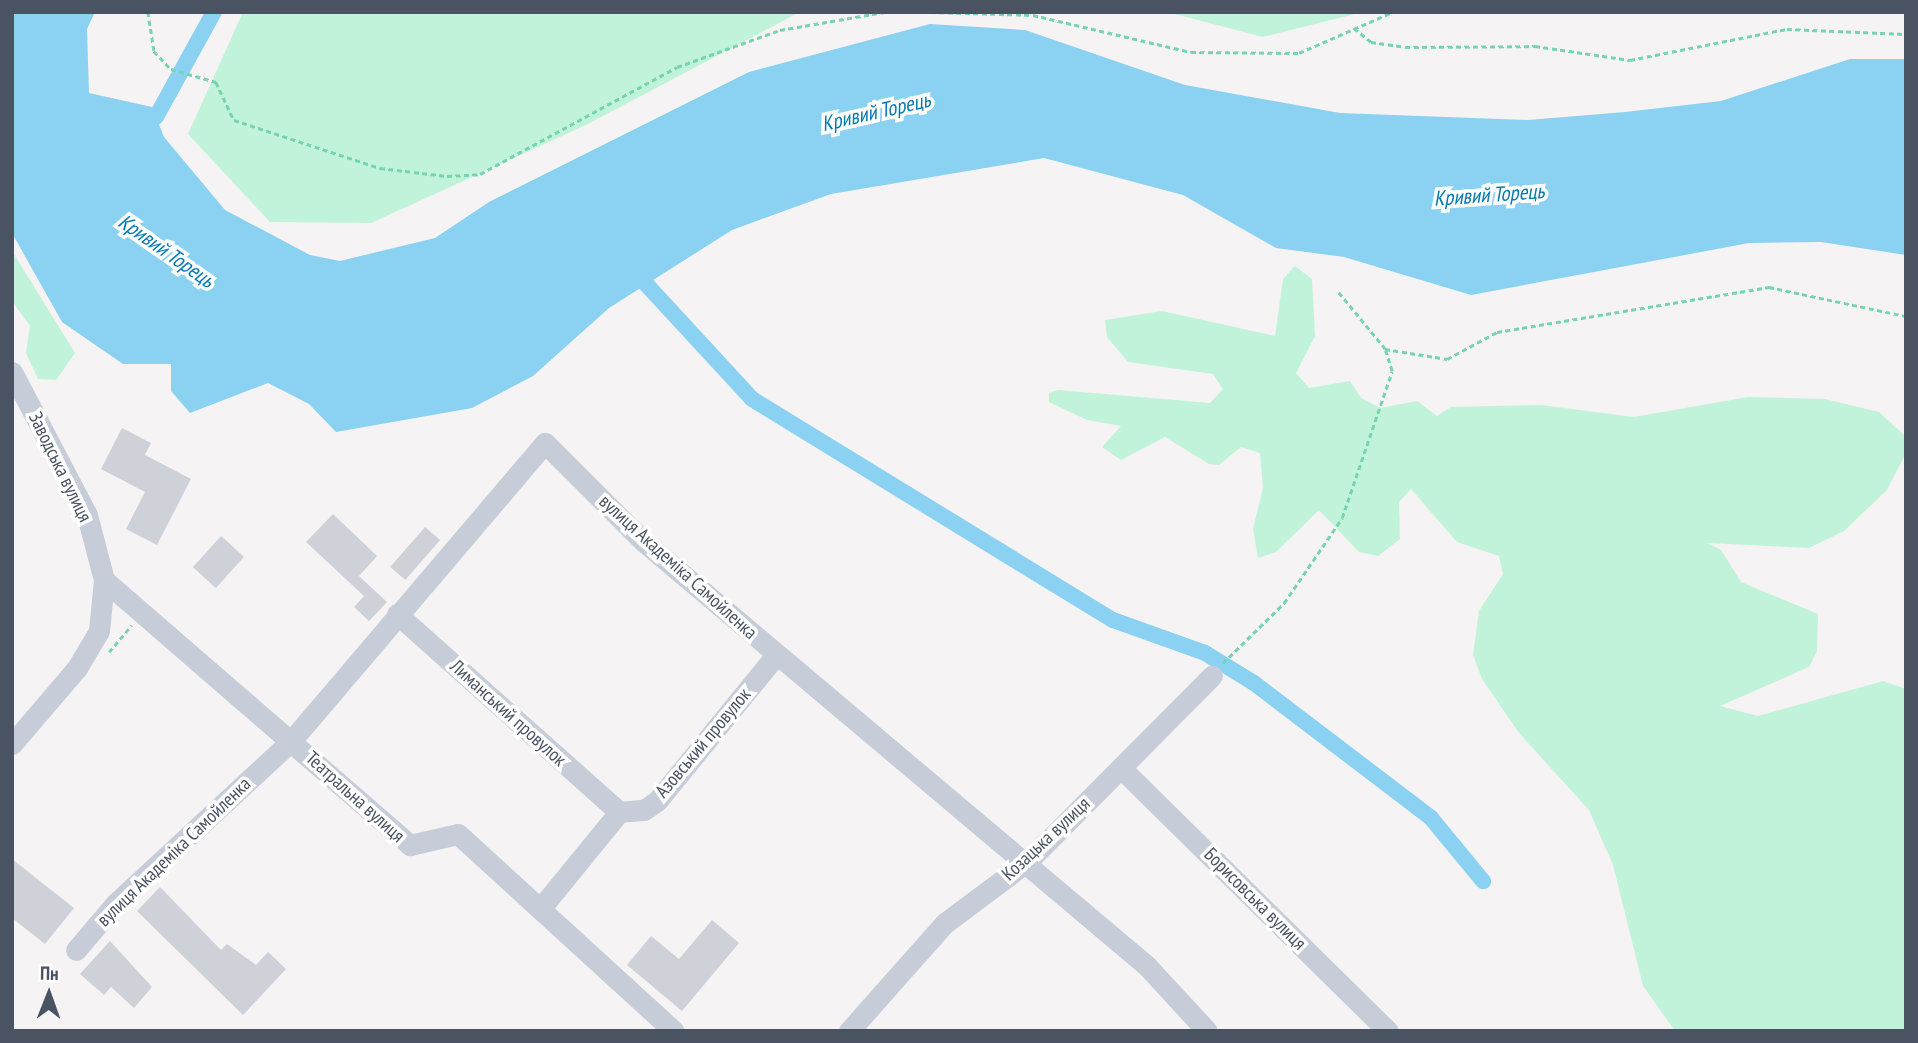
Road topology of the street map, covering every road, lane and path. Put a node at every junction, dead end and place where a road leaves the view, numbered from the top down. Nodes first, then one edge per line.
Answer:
1 (148, 12) edge
2 (884, 12) edge
3 (931, 12) edge
4 (1393, 12) edge
5 (1354, 28) junction
6 (1906, 34) edge
7 (1338, 292) dead end
8 (1906, 316) edge
9 (1385, 349) junction
10 (12, 372) edge
11 (104, 580) junction
12 (397, 614) junction
13 (776, 655) junction
14 (1229, 656) dead end
15 (1212, 676) dead end
16 (292, 740) junction
17 (12, 744) edge
18 (1121, 768) junction
19 (618, 812) junction
20 (1028, 862) junction
21 (540, 909) junction
22 (76, 950) dead end
23 (861, 1027) edge
24 (674, 1031) edge
25 (1207, 1031) edge
26 (1388, 1031) edge

1 - 2 path
3 - 5 path
4 - 5 path
5 - 6 path
7 - 9 path
8 - 9 path
9 - 14 path
10 - 11 street, Заводська вулиця
11 - 16 street, Театральна вулиця
11 - 17 street, Заводська вулиця
12 - 13 street, вулиця Академіка Самойленка
12 - 16 street, вулиця Академіка Самойленка
12 - 19 street, Лиманський провулок
13 - 19 street, Азовський провулок
13 - 20 street, вулиця Академіка Самойленка
15 - 18 street, Козацька вулиця
16 - 21 street, Театральна вулиця
16 - 22 street, вулиця Академіка Самойленка
18 - 20 street, Козацька вулиця
18 - 26 street, Борисовська вулиця
19 - 21 street
20 - 23 street, Козацька вулиця
20 - 25 street, вулиця Академіка Самойленка
21 - 24 street, Театральна вулиця

